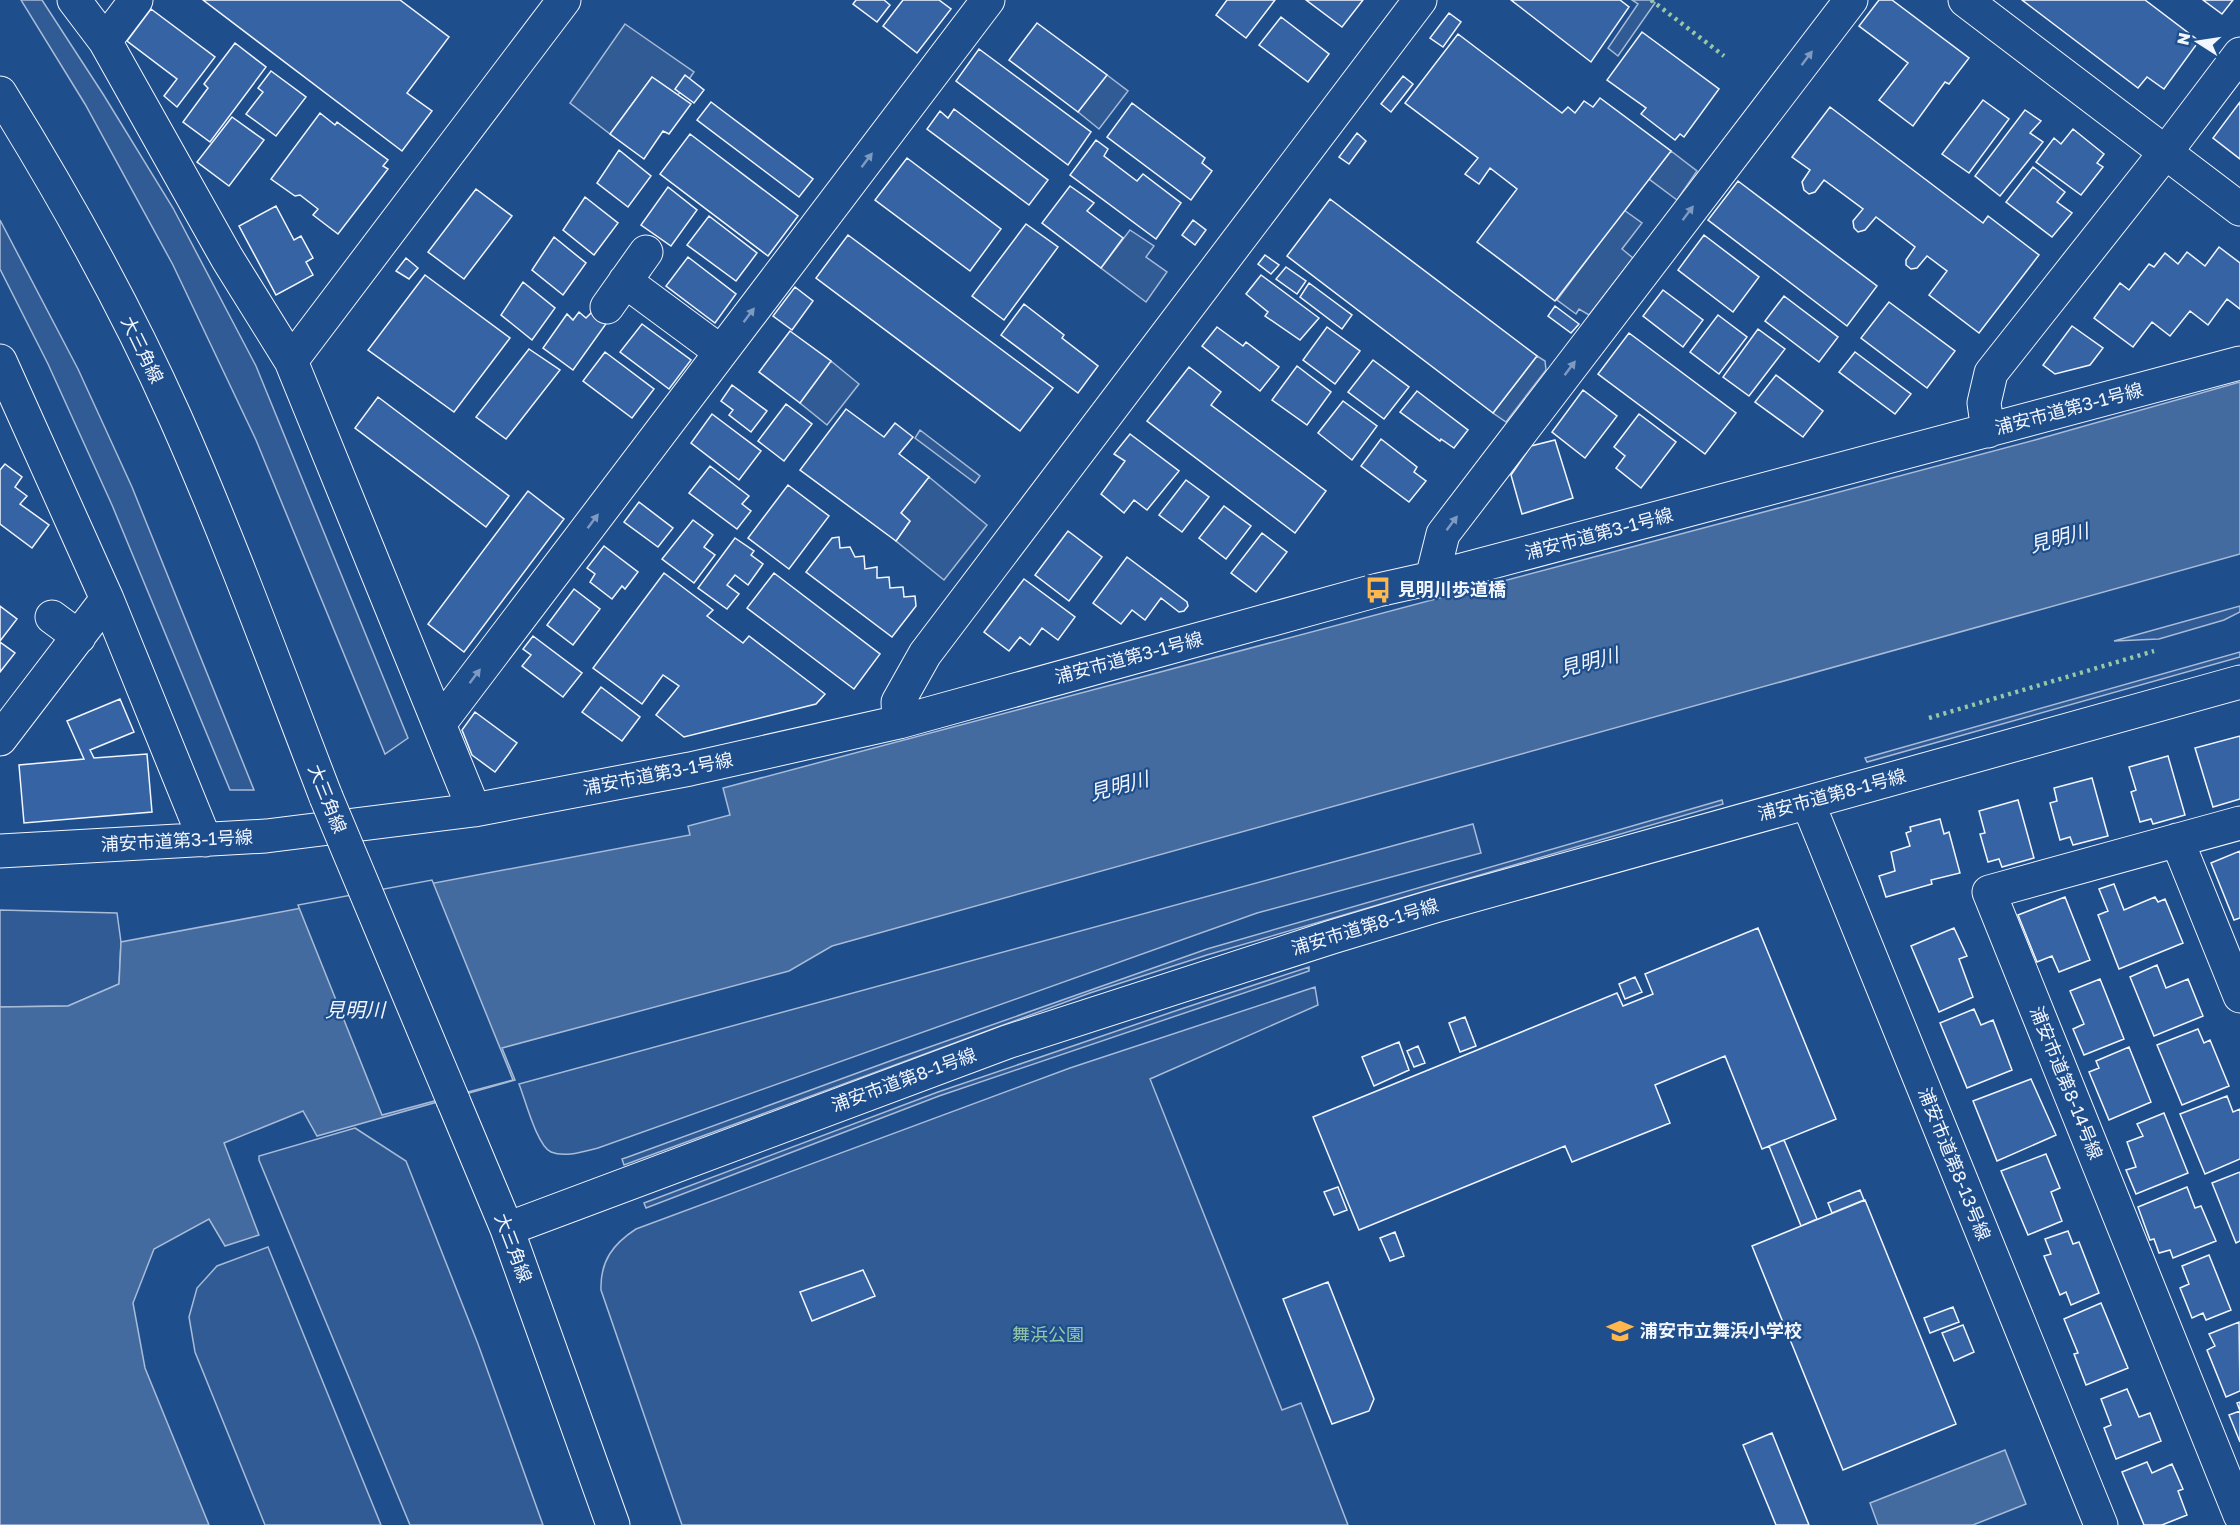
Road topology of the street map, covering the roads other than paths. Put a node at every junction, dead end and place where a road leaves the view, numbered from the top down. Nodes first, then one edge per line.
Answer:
1 (75, 0) edge
2 (136, 0) edge
3 (564, 0) edge
4 (1420, 0) edge
5 (1851, 0) edge
6 (1965, 0) edge
7 (984, 2) edge
8 (105, 41) junction
9 (2240, 54) edge
10 (0, 93) edge
11 (2165, 153) junction
12 (2240, 209) edge
13 (646, 252) dead end
14 (721, 352) junction
15 (0, 361) edge
16 (291, 361) junction
17 (2240, 363) edge
18 (1988, 431) junction
19 (1432, 578) junction
20 (108, 599) junction
21 (52, 617) dead end
22 (79, 637) junction
23 (2240, 682) edge
24 (899, 722) junction
25 (440, 723) junction
26 (0, 739) edge
27 (1808, 803) junction
28 (474, 810) junction
29 (2240, 823) edge
30 (205, 840) junction
31 (2177, 840) junction
32 (0, 851) edge
33 (2240, 996) edge
34 (507, 1229) junction
35 (2240, 1515) edge
36 (613, 1525) edge
37 (2101, 1525) edge

1 - 8 street
2 - 8 street
3 - 16 street
4 - 24 street
19 -> 5 street
6 - 11 street
14 -> 7 street
8 - 16 street
9 - 11 street
10 - 34 street, 大三角線, bridge
11 - 12 street
11 - 18 street
13 - 14 street
25 -> 14 street
15 - 20 street
16 - 25 street
17 - 18 street, 浦安市道第3-1号線
18 - 19 street, 浦安市道第3-1号線
19 - 24 street, 浦安市道第3-1号線
20 - 22 street
20 - 30 street
21 - 22 street
22 - 26 street
23 - 27 street, 浦安市道第8-1号線
24 - 28 street, 浦安市道第3-1号線
25 - 28 street
27 - 34 street, 浦安市道第8-1号線
27 - 37 street, 浦安市道第8-13号線
28 - 30 street, 浦安市道第3-1号線
29 - 31 street, 浦安市道第8-14号線
30 - 32 street, 浦安市道第3-1号線
31 - 33 street
31 - 35 street, 浦安市道第8-14号線
34 - 36 street, 大三角線

